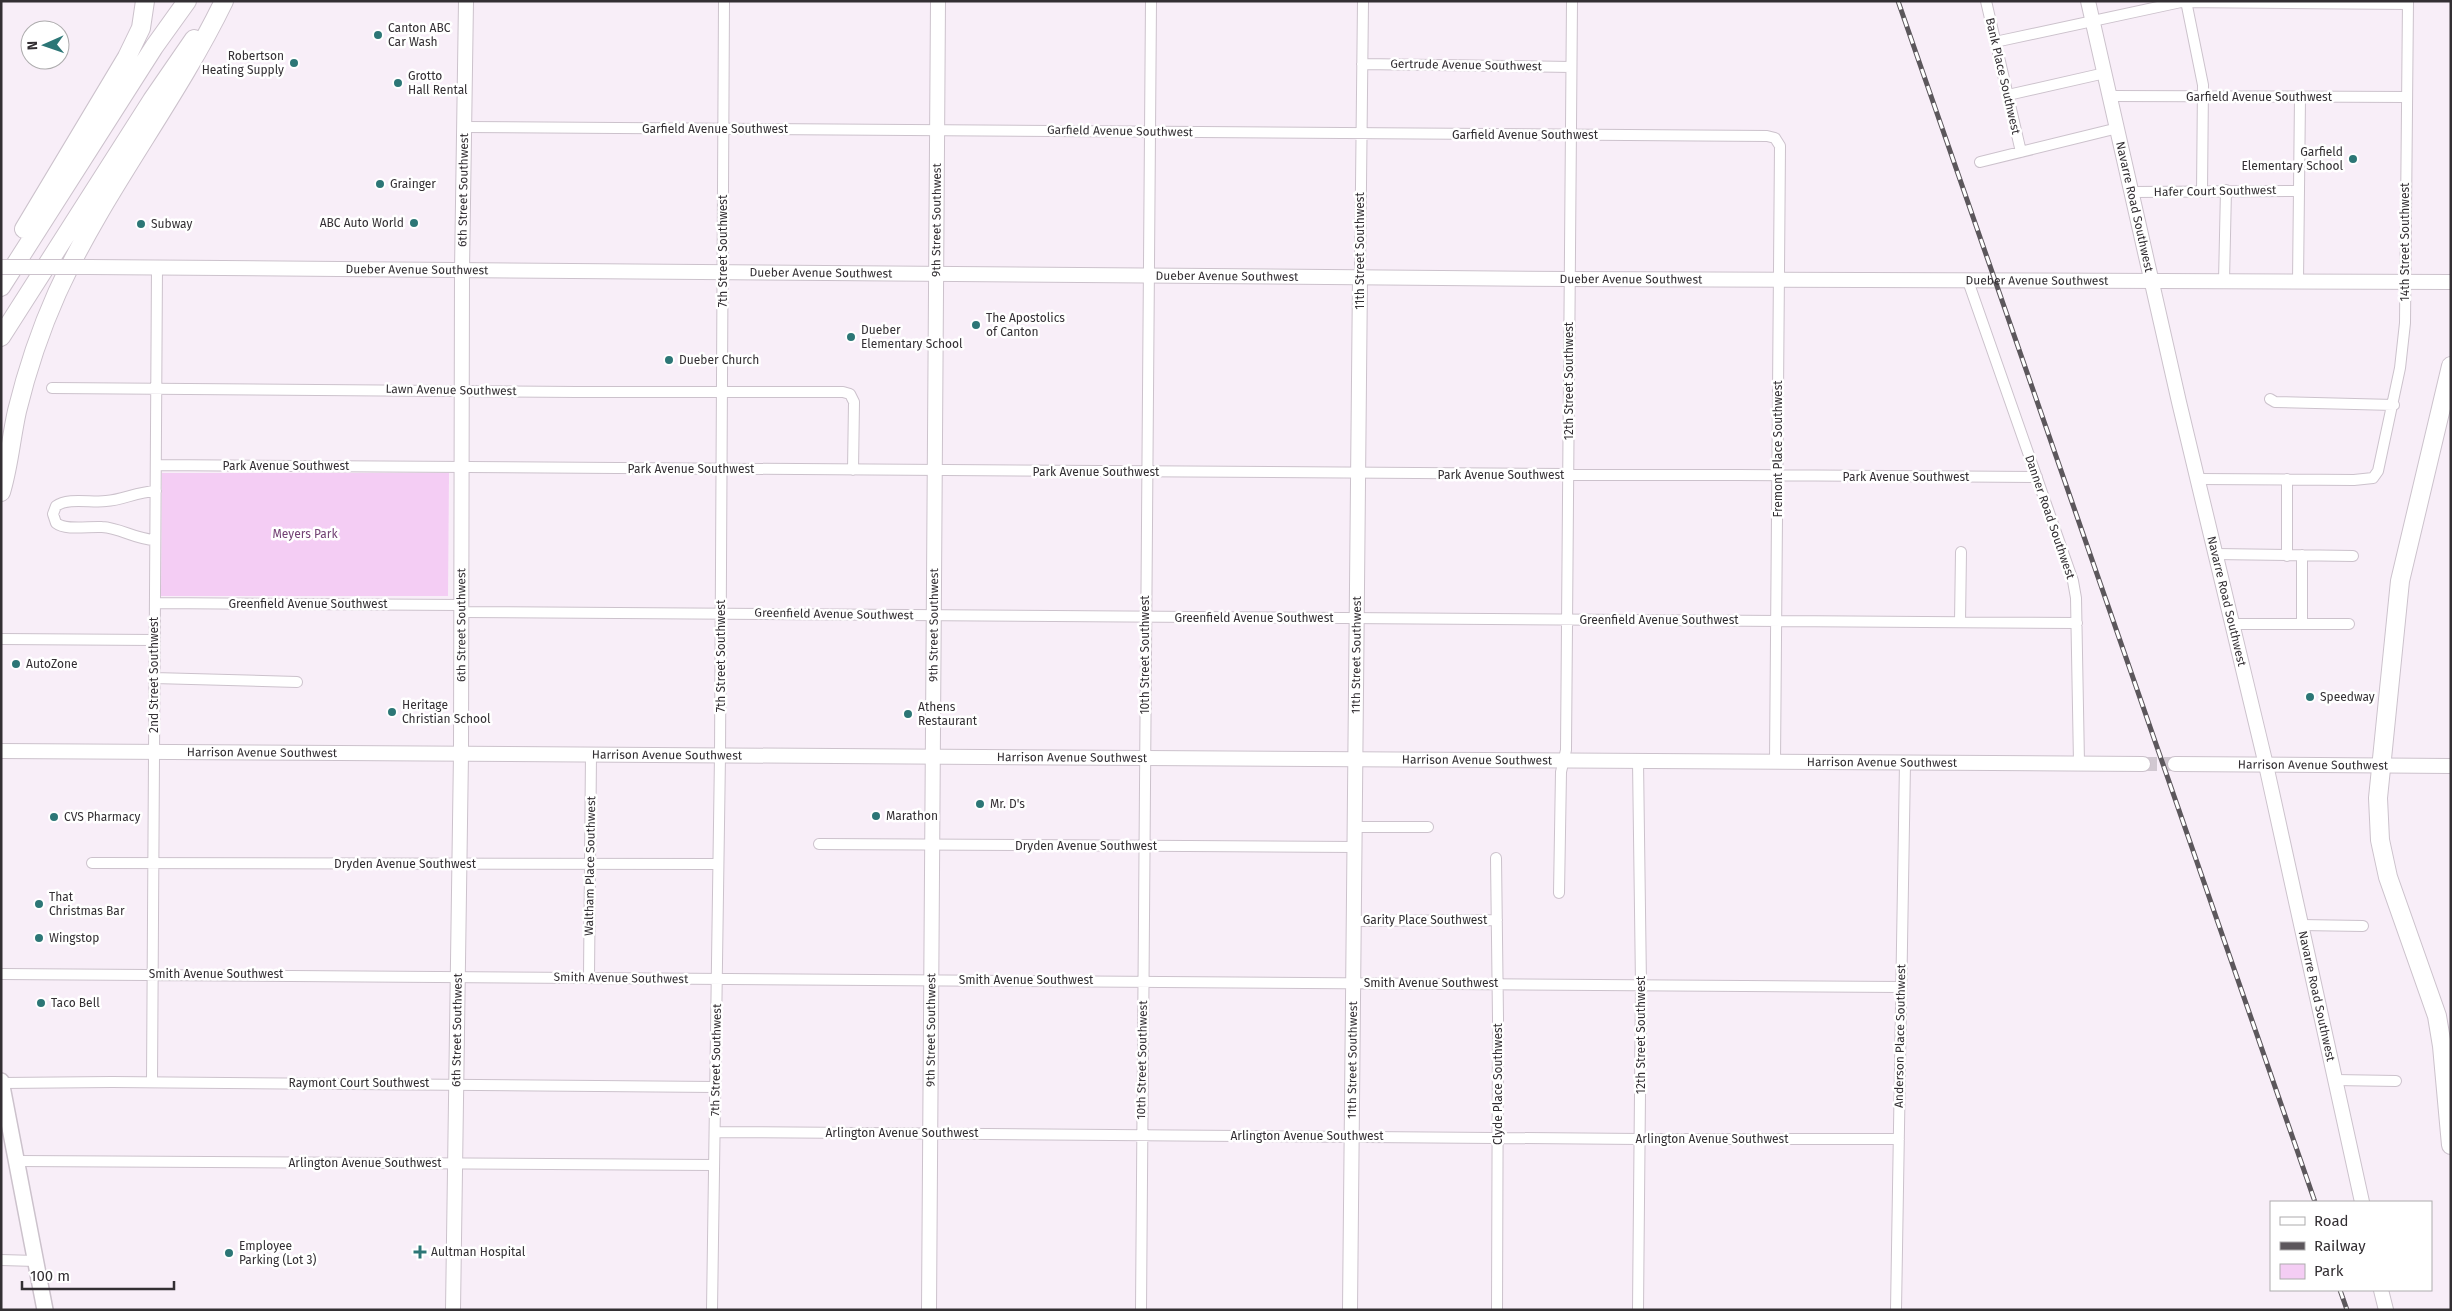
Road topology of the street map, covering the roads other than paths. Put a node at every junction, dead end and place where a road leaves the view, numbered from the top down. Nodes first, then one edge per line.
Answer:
1 (145, 1) edge
2 (187, 1) edge
3 (224, 1) edge
4 (466, 1) edge
5 (724, 1) edge
6 (938, 1) edge
7 (1151, 1) edge
8 (1362, 1) edge
9 (1572, 1) edge
10 (1986, 1) edge
11 (2088, 1) edge
12 (2186, 2) edge
13 (2408, 3) edge
14 (2093, 20) junction
15 (1995, 42) junction
16 (1362, 64) junction
17 (1571, 67) junction
18 (2105, 73) junction
19 (2008, 95) junction
20 (2110, 96) junction
21 (2203, 96) junction
22 (2300, 97) junction
23 (2407, 97) junction
24 (465, 127) junction
25 (2118, 128) junction
26 (724, 129) junction
27 (937, 129) junction
28 (1150, 132) junction
29 (1361, 133) junction
30 (1571, 135) junction
31 (1775, 138) joint
32 (2020, 152) junction
33 (1980, 162) dead end
34 (2226, 190) junction
35 (2299, 191) junction
36 (2132, 192) junction
37 (2202, 192) junction
38 (157, 267) junction
39 (1, 269) edge
40 (462, 270) junction
41 (723, 272) junction
42 (936, 273) junction
43 (1148, 275) junction
44 (1360, 277) junction
45 (1569, 279) junction
46 (1779, 280) junction
47 (1968, 281) junction
48 (2152, 281) junction
49 (2224, 281) junction
50 (2298, 282) junction
51 (2404, 282) junction
52 (2451, 282) edge
53 (1, 287) edge
54 (1, 337) edge
55 (2451, 366) edge
56 (52, 388) dead end
57 (157, 389) junction
58 (462, 390) junction
59 (722, 393) junction
60 (2270, 399) dead end
61 (2394, 405) junction
62 (156, 465) junction
63 (462, 467) junction
64 (722, 469) junction
65 (854, 470) junction
66 (934, 471) junction
67 (1146, 472) junction
68 (1358, 474) junction
69 (1568, 475) junction
70 (1778, 476) junction
71 (2037, 477) junction
72 (2198, 479) junction
73 (2287, 479) junction
74 (156, 491) junction
75 (1, 492) edge
76 (155, 540) junction
77 (1961, 552) dead end
78 (2215, 554) junction
79 (2287, 556) junction
80 (2302, 556) junction
81 (2353, 556) dead end
82 (155, 603) junction
83 (461, 608) junction
84 (721, 613) junction
85 (934, 615) junction
86 (1146, 617) junction
87 (1357, 618) junction
88 (1567, 620) junction
89 (1777, 621) junction
90 (1960, 622) junction
91 (2077, 623) junction
92 (2232, 624) junction
93 (2302, 624) junction
94 (2349, 624) dead end
95 (1, 639) edge
96 (154, 640) junction
97 (154, 678) junction
98 (297, 682) dead end
99 (154, 750) junction
100 (1, 751) edge
101 (461, 753) junction
102 (591, 754) junction
103 (720, 755) junction
104 (933, 757) junction
105 (1144, 758) junction
106 (1356, 759) junction
107 (1563, 761) junction
108 (1638, 761) junction
109 (1775, 762) junction
110 (1905, 763) junction
111 (2079, 763) junction
112 (2142, 764) tunnel mouth
113 (2175, 764) tunnel mouth
114 (2266, 765) junction
115 (2380, 766) junction
116 (2451, 766) edge
117 (1354, 827) junction
118 (1428, 827) dead end
119 (819, 844) dead end
120 (932, 845) junction
121 (1144, 846) junction
122 (1354, 848) junction
123 (1496, 858) dead end
124 (92, 863) dead end
125 (153, 863) junction
126 (459, 864) junction
127 (590, 864) junction
128 (718, 864) junction
129 (1559, 893) dead end
130 (1497, 920) junction
131 (1353, 921) junction
132 (2300, 925) junction
133 (2363, 926) dead end
134 (1, 974) edge
135 (154, 974) junction
136 (457, 976) junction
137 (589, 977) junction
138 (717, 979) junction
139 (932, 980) junction
140 (1143, 981) junction
141 (1352, 983) junction
142 (1498, 984) junction
143 (1641, 985) junction
144 (1901, 987) junction
145 (2334, 1080) junction
146 (2396, 1081) dead end
147 (1, 1082) edge
148 (152, 1082) junction
149 (456, 1084) junction
150 (715, 1087) junction
151 (715, 1132) junction
152 (930, 1133) junction
153 (1141, 1135) junction
154 (1351, 1136) junction
155 (7, 1137) edge
156 (1498, 1137) junction
157 (1640, 1139) junction
158 (1899, 1139) junction
159 (2451, 1145) edge
160 (16, 1161) junction
161 (454, 1163) junction
162 (714, 1165) junction
163 (2362, 1201) edge
164 (1, 1260) edge
165 (36, 1260) junction
166 (2381, 1291) edge
167 (45, 1310) edge
168 (453, 1310) edge
169 (712, 1310) edge
170 (928, 1310) edge
171 (1141, 1310) edge
172 (1350, 1310) edge
173 (1497, 1310) edge
174 (1638, 1310) edge
175 (1896, 1310) edge
176 (2386, 1310) edge

1 - 39 highway
2 - 53 highway
3 - 54 highway
3 - 75 highway
4 - 24 street, 6th Street Southwest
5 - 26 street, 7th Street Southwest
6 - 27 street, 9th Street Southwest
7 - 28 street, 10th Street Southwest
8 - 16 street, 11th Street Southwest
9 - 17 street, 12th Street Southwest
10 - 15 street, Bank Place Southwest
11 - 14 street, Navarre Road Southwest
12 - 13 street
12 - 14 street
12 - 21 street
13 - 23 street, 14th Street Southwest
14 - 15 street
14 - 18 street, Navarre Road Southwest
15 - 19 street, Bank Place Southwest
16 - 17 street, Gertrude Avenue Southwest
16 - 29 street, 11th Street Southwest
17 - 30 street, 12th Street Southwest
18 - 19 street
18 - 20 street, Navarre Road Southwest
19 - 32 street, Bank Place Southwest
20 - 21 street, Garfield Avenue Southwest
20 - 25 street, Navarre Road Southwest
21 - 22 street, Garfield Avenue Southwest
21 - 37 street
22 - 23 street, Garfield Avenue Southwest
22 - 35 street
23 - 51 street, 14th Street Southwest
24 - 26 street, Garfield Avenue Southwest
24 - 40 street, 6th Street Southwest
25 - 32 street
25 - 36 street, Navarre Road Southwest
26 - 27 street, Garfield Avenue Southwest
26 - 41 street, 7th Street Southwest
27 - 28 street, Garfield Avenue Southwest
27 - 42 street, 9th Street Southwest
28 - 29 street, Garfield Avenue Southwest
28 - 43 street, 10th Street Southwest
29 - 30 street, Garfield Avenue Southwest
29 - 44 street, 11th Street Southwest
30 - 31 street, Garfield Avenue Southwest
30 - 45 street, 12th Street Southwest
31 - 46 street, Fremont Place Southwest
32 - 33 street
34 - 35 street, Hafer Court Southwest
34 - 37 street, Hafer Court Southwest
34 - 49 street
35 - 50 street
36 - 37 street, Hafer Court Southwest
36 - 48 street, Navarre Road Southwest
38 - 39 street, Dueber Avenue Southwest, bridge
38 - 40 street, Dueber Avenue Southwest
38 - 57 street, 2nd Street Southwest
40 - 41 street, Dueber Avenue Southwest
40 - 58 street, 6th Street Southwest
41 - 42 street, Dueber Avenue Southwest
41 - 59 street, 7th Street Southwest
42 - 43 street, Dueber Avenue Southwest
42 - 66 street, 9th Street Southwest
43 - 44 street, Dueber Avenue Southwest
43 - 67 street, 10th Street Southwest
44 - 45 street, Dueber Avenue Southwest
44 - 68 street, 11th Street Southwest
45 - 46 street, Dueber Avenue Southwest
45 - 69 street, 12th Street Southwest
46 - 47 street, Dueber Avenue Southwest
46 - 70 street, Fremont Place Southwest
47 - 48 street, Dueber Avenue Southwest
47 - 71 street, Danner Road Southwest
48 - 49 street, Dueber Avenue Southwest
48 - 72 street, Navarre Road Southwest
49 - 50 street, Dueber Avenue Southwest
50 - 51 street, Dueber Avenue Southwest
51 - 52 street, Dueber Avenue Southwest
51 - 61 street, 14th Street Southwest
55 - 115 highway
56 - 57 street, Lawn Avenue Southwest
57 - 58 street, Lawn Avenue Southwest
57 - 62 street, 2nd Street Southwest
58 - 59 street, Lawn Avenue Southwest
58 - 63 street, 6th Street Southwest
59 - 64 street, 7th Street Southwest
59 - 65 street, Lawn Avenue Southwest
60 - 61 street
61 - 73 street, 14th Street Southwest
62 - 63 street, Park Avenue Southwest
62 - 74 street, 2nd Street Southwest
63 - 64 street, Park Avenue Southwest
63 - 83 street, 6th Street Southwest
64 - 65 street, Park Avenue Southwest
64 - 84 street, 7th Street Southwest
65 - 66 street, Park Avenue Southwest
66 - 67 street, Park Avenue Southwest
66 - 85 street, 9th Street Southwest
67 - 68 street, Park Avenue Southwest
67 - 86 street, 10th Street Southwest
68 - 69 street, Park Avenue Southwest
68 - 87 street, 11th Street Southwest
69 - 70 street, Park Avenue Southwest
69 - 88 street, 12th Street Southwest
70 - 71 street, Park Avenue Southwest
70 - 89 street, Fremont Place Southwest
71 - 91 street, Danner Road Southwest
72 - 73 street
72 - 78 street, Navarre Road Southwest
73 - 79 street
74 - 76 street, 2nd Street Southwest
74 - 76 street
76 - 82 street, 2nd Street Southwest
77 - 90 street
78 - 79 street
78 - 92 street, Navarre Road Southwest
79 - 80 street
80 - 81 street
80 - 93 street
82 - 83 street, Greenfield Avenue Southwest
82 - 96 street, 2nd Street Southwest
83 - 84 street, Greenfield Avenue Southwest
83 - 101 street, 6th Street Southwest
84 - 85 street, Greenfield Avenue Southwest
84 - 103 street, 7th Street Southwest
85 - 86 street, Greenfield Avenue Southwest
85 - 104 street, 9th Street Southwest
86 - 87 street, Greenfield Avenue Southwest
86 - 105 street, 10th Street Southwest
87 - 88 street, Greenfield Avenue Southwest
87 - 106 street, 11th Street Southwest
88 - 89 street, Greenfield Avenue Southwest
88 - 107 street, 12th Street Southwest
89 - 90 street, Greenfield Avenue Southwest
89 - 109 street, Fremont Place Southwest
90 - 91 street, Greenfield Avenue Southwest
91 - 111 street, Danner Road Southwest
92 - 93 street
92 - 114 street, Navarre Road Southwest
93 - 94 street
95 - 96 street
96 - 97 street, 2nd Street Southwest
97 - 98 street
97 - 99 street, 2nd Street Southwest
99 - 100 street, Harrison Avenue Southwest
99 - 101 street, Harrison Avenue Southwest
99 - 125 street, 2nd Street Southwest
101 - 102 street, Harrison Avenue Southwest
101 - 126 street, 6th Street Southwest
102 - 103 street, Harrison Avenue Southwest
102 - 127 street, Waltham Place Southwest
103 - 104 street, Harrison Avenue Southwest
103 - 128 street, 7th Street Southwest
104 - 105 street, Harrison Avenue Southwest
104 - 120 street, 9th Street Southwest
105 - 106 street, Harrison Avenue Southwest
105 - 121 street, 10th Street Southwest
106 - 107 street, Harrison Avenue Southwest
106 - 117 street, 11th Street Southwest
107 - 108 street, Harrison Avenue Southwest
107 - 129 street, 12th Street Southwest
108 - 109 street, Harrison Avenue Southwest
108 - 143 street, 12th Street Southwest
109 - 110 street, Harrison Avenue Southwest
110 - 111 street, Harrison Avenue Southwest
110 - 144 street, Anderson Place Southwest
111 - 112 street, Harrison Avenue Southwest
113 - 114 street, Harrison Avenue Southwest
114 - 115 street, Harrison Avenue Southwest
114 - 132 street, Navarre Road Southwest
115 - 116 street, Harrison Avenue Southwest
115 - 159 highway
117 - 118 street
117 - 122 street, 11th Street Southwest
119 - 120 street, Dryden Avenue Southwest
120 - 121 street, Dryden Avenue Southwest
120 - 139 street, 9th Street Southwest
121 - 122 street, Dryden Avenue Southwest
121 - 140 street, 10th Street Southwest
122 - 131 street, 11th Street Southwest
123 - 130 street, Clyde Place Southwest
124 - 125 street, Dryden Avenue Southwest
125 - 126 street, Dryden Avenue Southwest
125 - 135 street, 2nd Street Southwest
126 - 127 street, Dryden Avenue Southwest
126 - 136 street, 6th Street Southwest
127 - 128 street, Dryden Avenue Southwest
127 - 137 street, Waltham Place Southwest
128 - 138 street, 7th Street Southwest
130 - 131 street, Garity Place Southwest
130 - 142 street, Clyde Place Southwest
131 - 141 street, 11th Street Southwest
132 - 133 street
132 - 145 street, Navarre Road Southwest
134 - 135 street, Smith Avenue Southwest
135 - 136 street, Smith Avenue Southwest
135 - 148 street, 2nd Street Southwest
136 - 137 street, Smith Avenue Southwest
136 - 149 street, 6th Street Southwest
137 - 138 street, Smith Avenue Southwest
138 - 139 street, Smith Avenue Southwest
138 - 150 street, 7th Street Southwest
139 - 140 street, Smith Avenue Southwest
139 - 152 street, 9th Street Southwest
140 - 141 street, Smith Avenue Southwest
140 - 153 street, 10th Street Southwest
141 - 142 street, Smith Avenue Southwest
141 - 154 street, 11th Street Southwest
142 - 143 street, Smith Avenue Southwest
142 - 156 street, Clyde Place Southwest
143 - 144 street, Smith Avenue Southwest
143 - 157 street, 12th Street Southwest
144 - 158 street, Anderson Place Southwest
145 - 146 street
145 - 163 street, Navarre Road Southwest
147 - 148 street, Raymont Court Southwest
147 - 155 main road
148 - 149 street, Raymont Court Southwest
149 - 150 street, Raymont Court Southwest
149 - 161 street, 6th Street Southwest
150 - 151 street, 7th Street Southwest
151 - 152 street, Arlington Avenue Southwest
151 - 162 street, 7th Street Southwest
152 - 153 street, Arlington Avenue Southwest
152 - 170 street, 9th Street Southwest
153 - 154 street, Arlington Avenue Southwest
153 - 171 street, 10th Street Southwest
154 - 156 street, Arlington Avenue Southwest
154 - 172 street, 11th Street Southwest
155 - 160 main road
156 - 157 street, Arlington Avenue Southwest
156 - 173 street, Clyde Place Southwest
157 - 158 street, Arlington Avenue Southwest
157 - 174 street, 12th Street Southwest
158 - 175 street, Anderson Place Southwest
160 - 161 street, Arlington Avenue Southwest
160 - 165 main road
161 - 162 street, Arlington Avenue Southwest
161 - 168 street, 6th Street Southwest
162 - 169 street, 7th Street Southwest
164 - 165 street
165 - 167 main road
166 - 176 street

